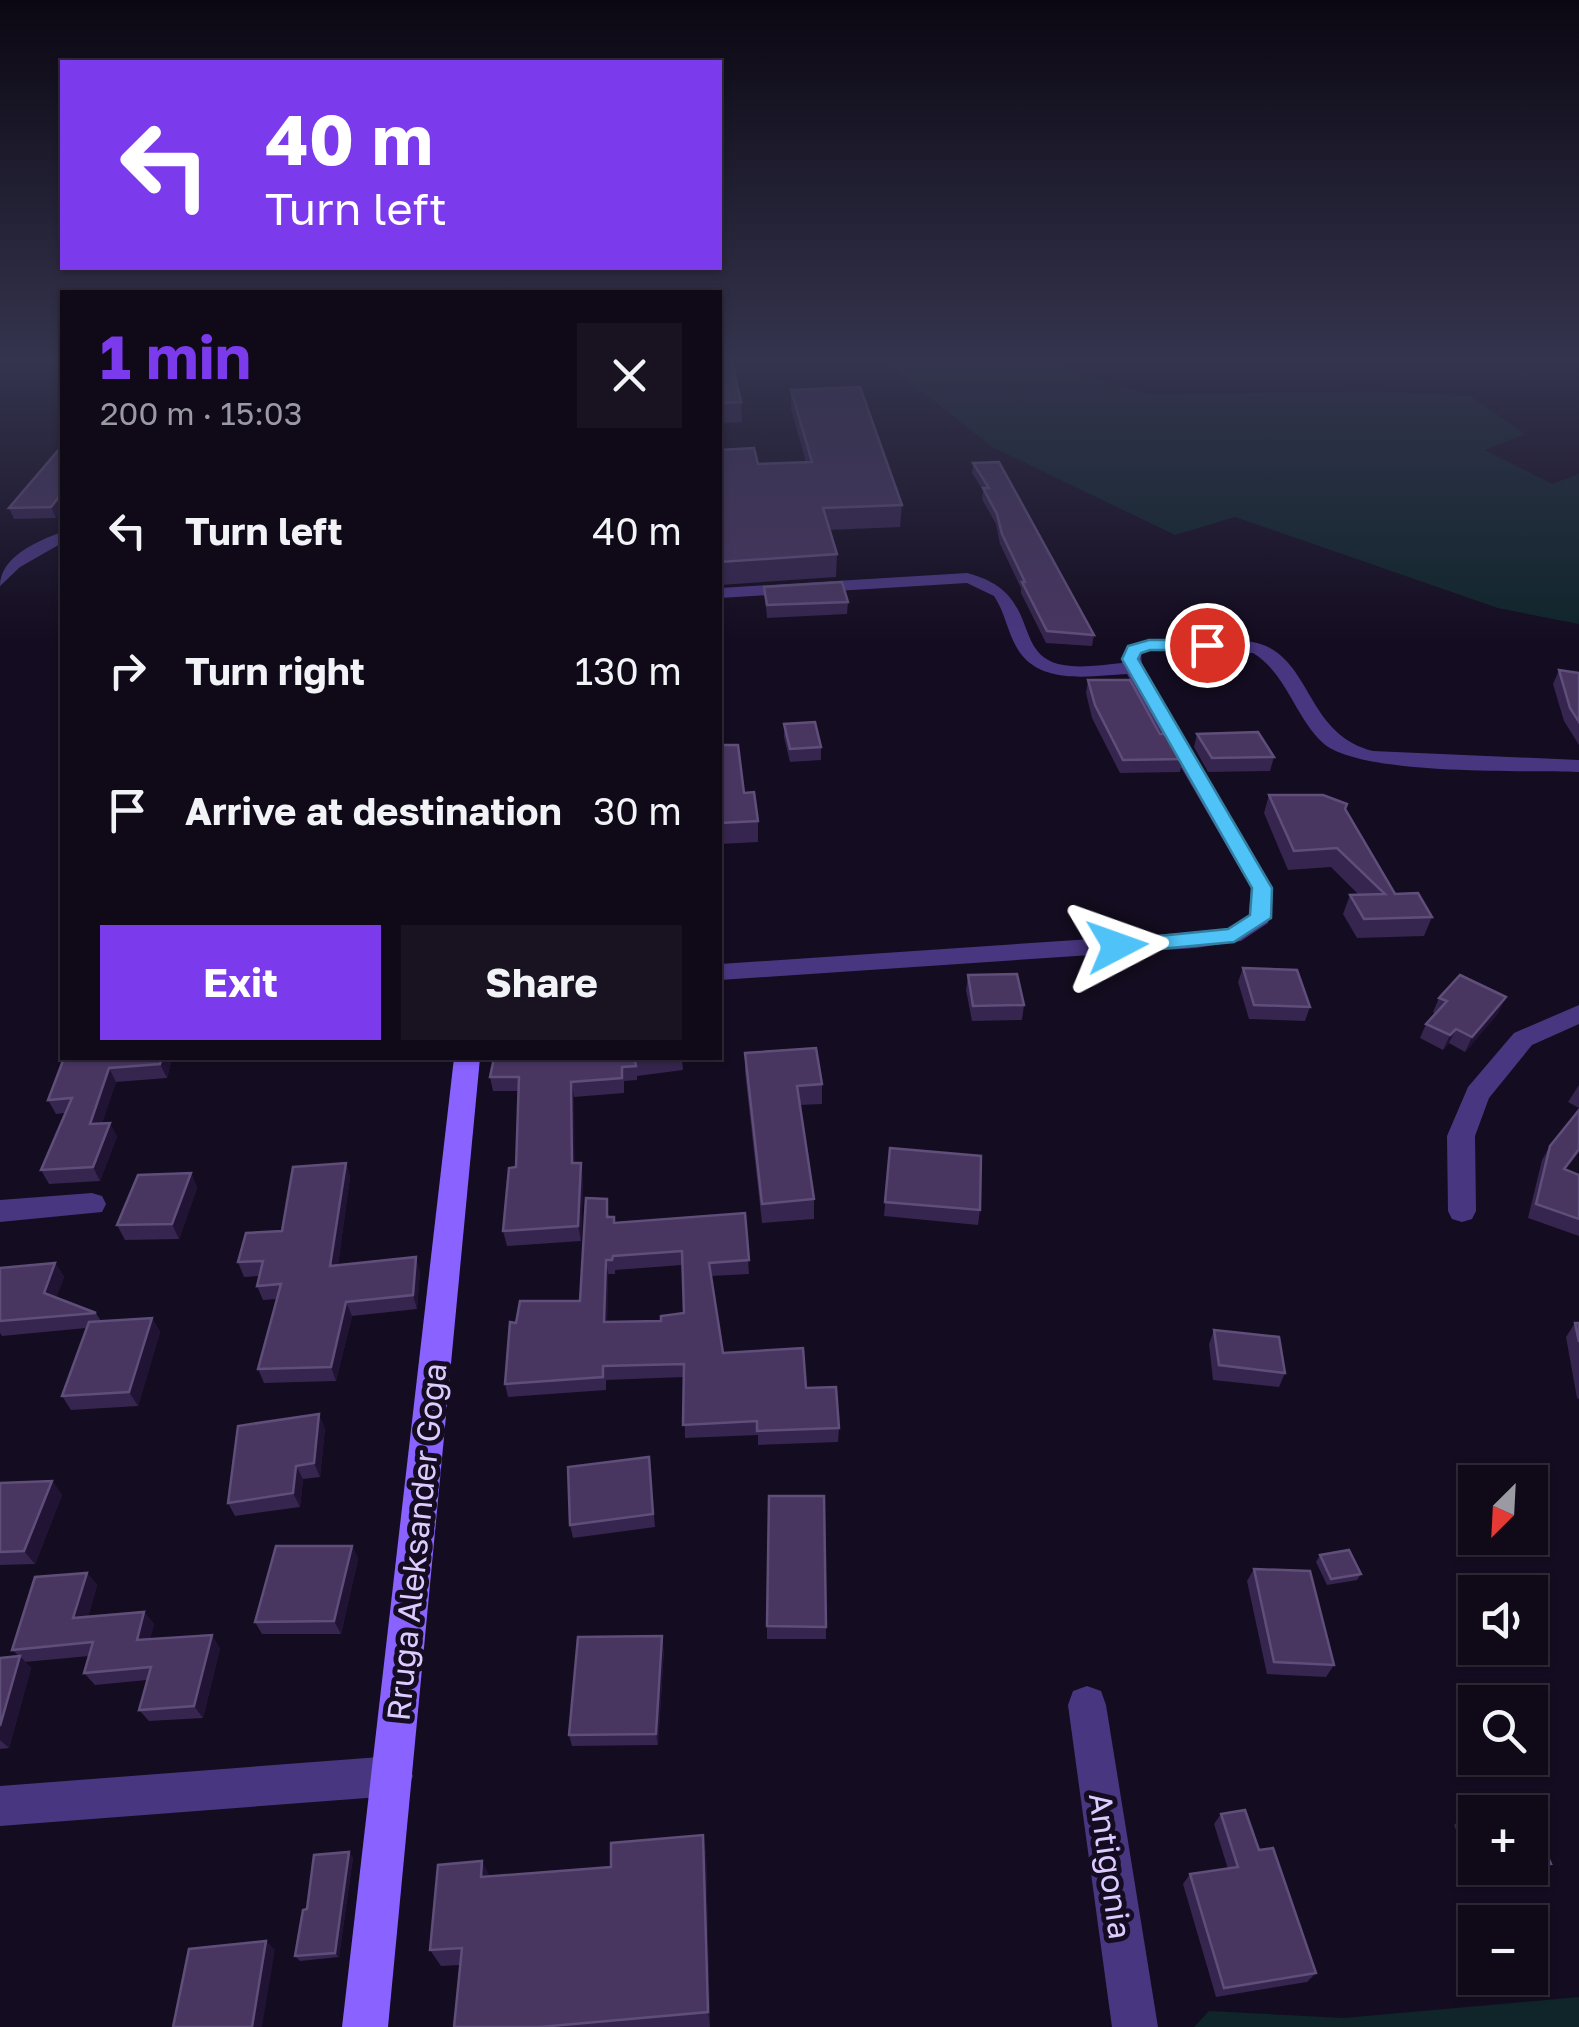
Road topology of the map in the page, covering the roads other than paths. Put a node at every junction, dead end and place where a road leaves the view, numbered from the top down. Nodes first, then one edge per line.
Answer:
1 (60, 538) edge
2 (0, 581) edge
3 (722, 592) edge
4 (1133, 668) junction
5 (1579, 766) edge
6 (722, 972) edge
7 (1579, 1014) edge
8 (467, 1060) edge
9 (92, 1204) dead end
10 (0, 1211) edge
11 (1462, 1211) dead end
12 (1087, 1705) dead end
13 (393, 1776) junction
14 (0, 1806) edge
15 (366, 2027) edge
16 (1135, 2027) edge

1 - 2 street
3 - 4 street
4 - 5 street
4 - 6 street
7 - 11 street
8 - 13 main road, Rruga Aleksander Goga
9 - 10 street
12 - 16 street, Antigonia
13 - 14 street
13 - 15 main road, Rruga Aleksander Goga

